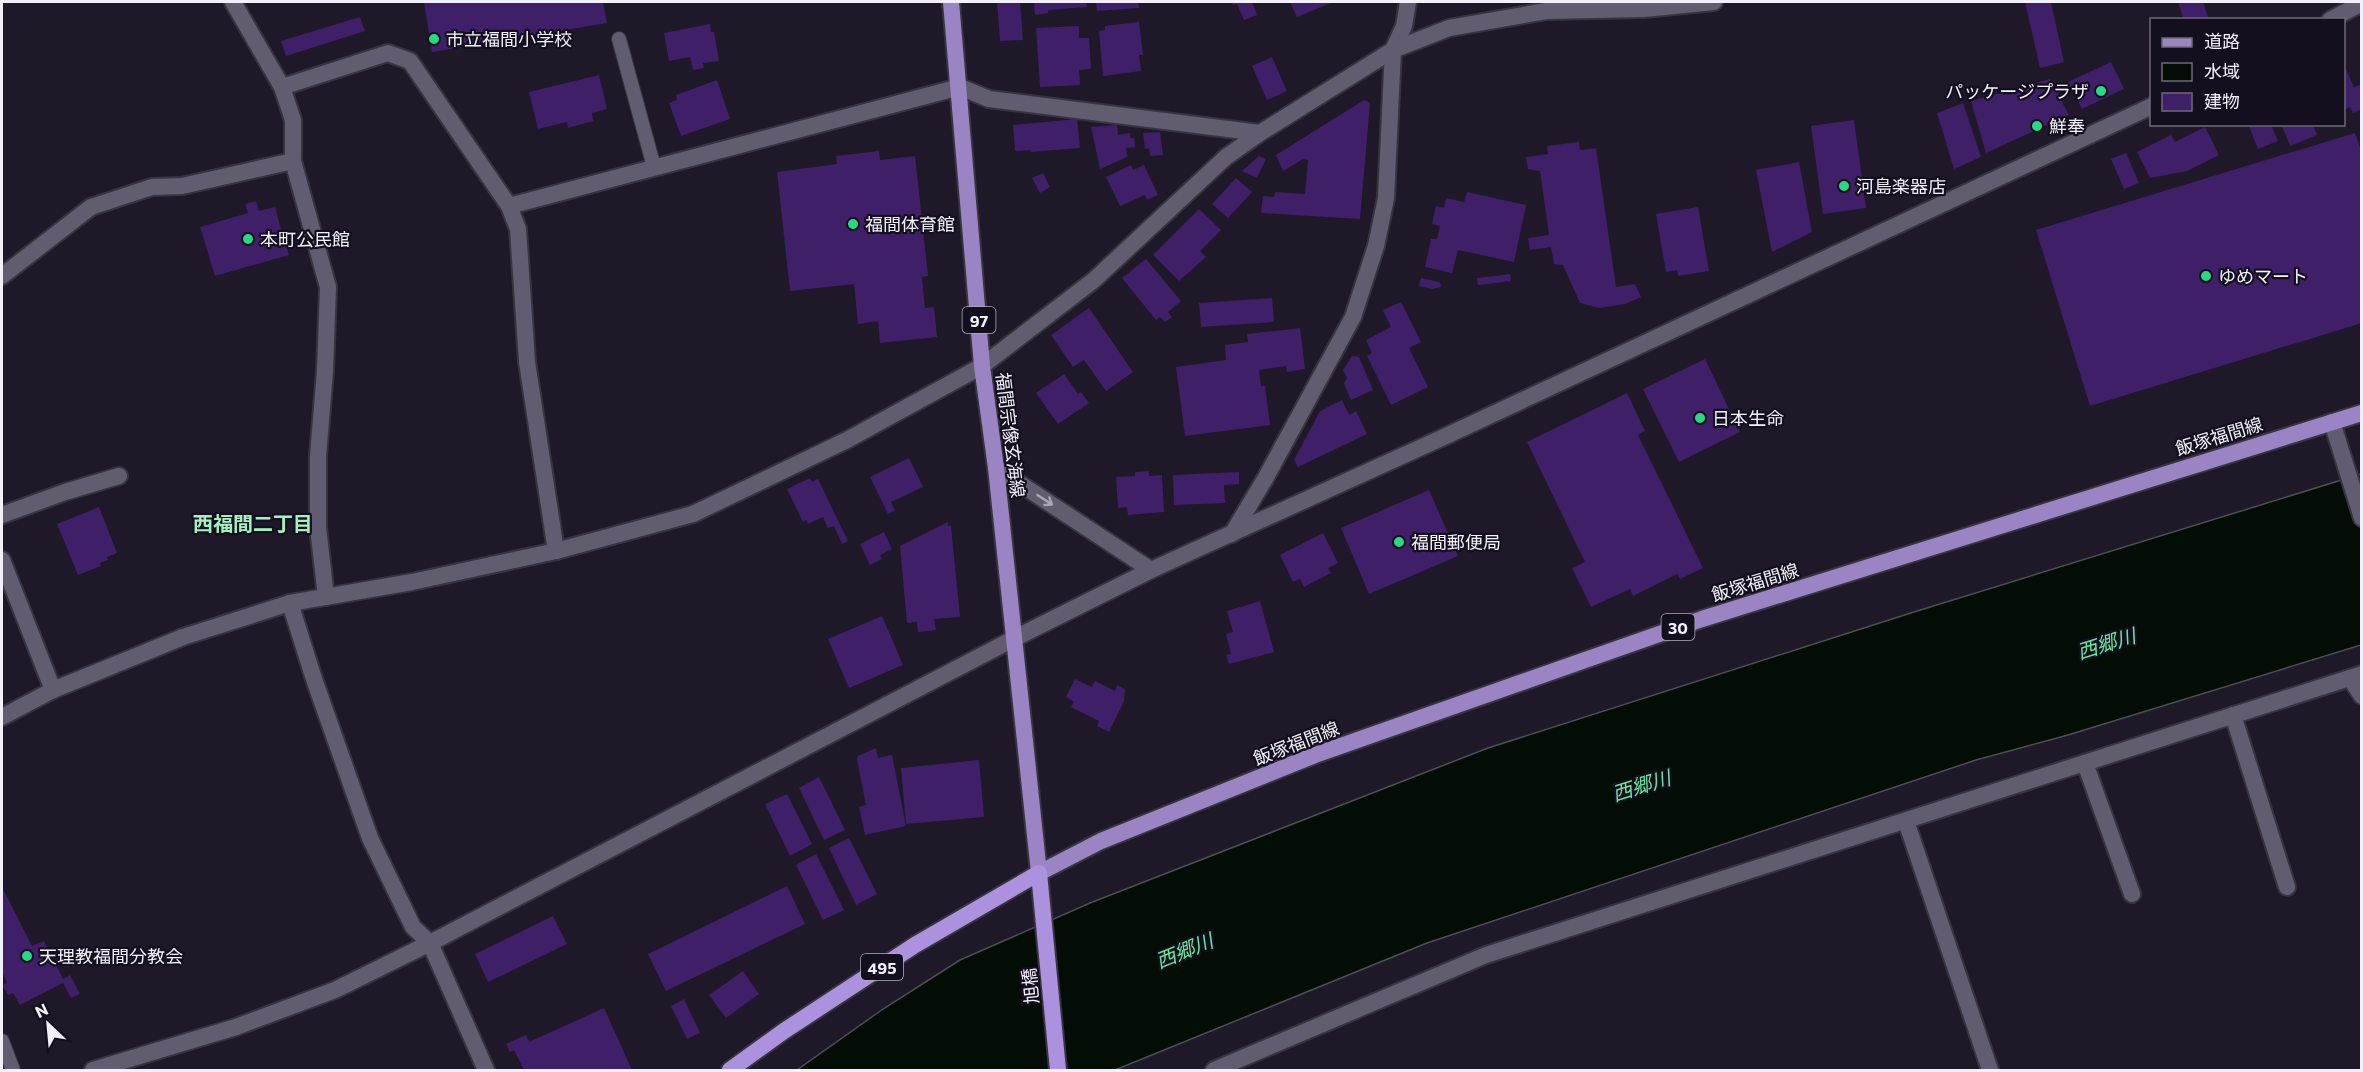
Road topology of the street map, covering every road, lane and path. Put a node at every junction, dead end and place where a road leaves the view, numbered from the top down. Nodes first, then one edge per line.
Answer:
1 (233, 2) edge
2 (951, 2) edge
3 (1408, 2) edge
4 (1713, 2) edge
5 (2361, 3) edge
6 (1643, 5) edge
7 (2334, 18) edge
8 (619, 39) dead end
9 (1393, 50) junction
10 (282, 87) junction
11 (960, 87) junction
12 (2150, 106) edge
13 (1260, 133) junction
14 (293, 160) junction
15 (654, 166) junction
16 (509, 206) junction
17 (2, 276) edge
18 (982, 366) junction
19 (2361, 413) edge
20 (2332, 422) junction
21 (996, 468) junction
22 (119, 476) dead end
23 (2, 515) edge
24 (2361, 518) edge
25 (1232, 534) junction
26 (556, 551) junction
27 (2, 560) edge
28 (1151, 570) junction
29 (326, 597) junction
30 (290, 603) junction
31 (1015, 638) junction
32 (2356, 676) edge
33 (52, 690) junction
34 (2361, 696) edge
35 (2232, 715) junction
36 (2, 717) edge
37 (2085, 763) junction
38 (1906, 820) junction
39 (1039, 873) junction
40 (2287, 887) dead end
41 (2132, 894) dead end
42 (430, 943) junction
43 (2, 1041) edge
44 (13, 1071) edge
45 (93, 1071) edge
46 (486, 1071) edge
47 (730, 1071) edge
48 (1058, 1071) edge
49 (1214, 1071) edge
50 (1990, 1071) edge

1 - 10 street
2 - 11 main road, 福間宗像玄海線 / 97
3 - 9 street
4 - 6 street
5 - 7 street
6 - 9 street
8 - 15 lane
9 - 13 street
9 - 25 street
10 - 14 street
10 - 16 street
11 - 13 street
11 - 15 street
11 - 18 main road, 福間宗像玄海線 / 97
12 - 25 street
13 - 18 street
14 - 17 street
14 - 29 street
15 - 16 street
16 - 26 street
18 - 21 main road, 福間宗像玄海線 / 97
18 - 26 street
19 - 20 main road, 飯塚福間線 / 30
20 - 24 street
20 - 39 main road, 飯塚福間線 / 30
21 -> 28 street
21 - 31 main road, 福間宗像玄海線 / 97
22 - 23 street
25 - 28 street
26 - 29 street
27 - 33 street
28 - 31 street
29 - 30 street
30 - 33 street
30 - 42 street
31 - 39 main road, 福間宗像玄海線 / 97
31 - 42 street
32 - 34 street
32 - 35 street
33 - 36 street
35 - 37 street
35 - 40 street
37 - 38 street
37 - 41 street
38 - 49 street
38 - 50 street
39 - 47 highway, 495
39 - 48 highway, 旭橋
42 - 45 street
42 - 46 street
43 - 44 lane

